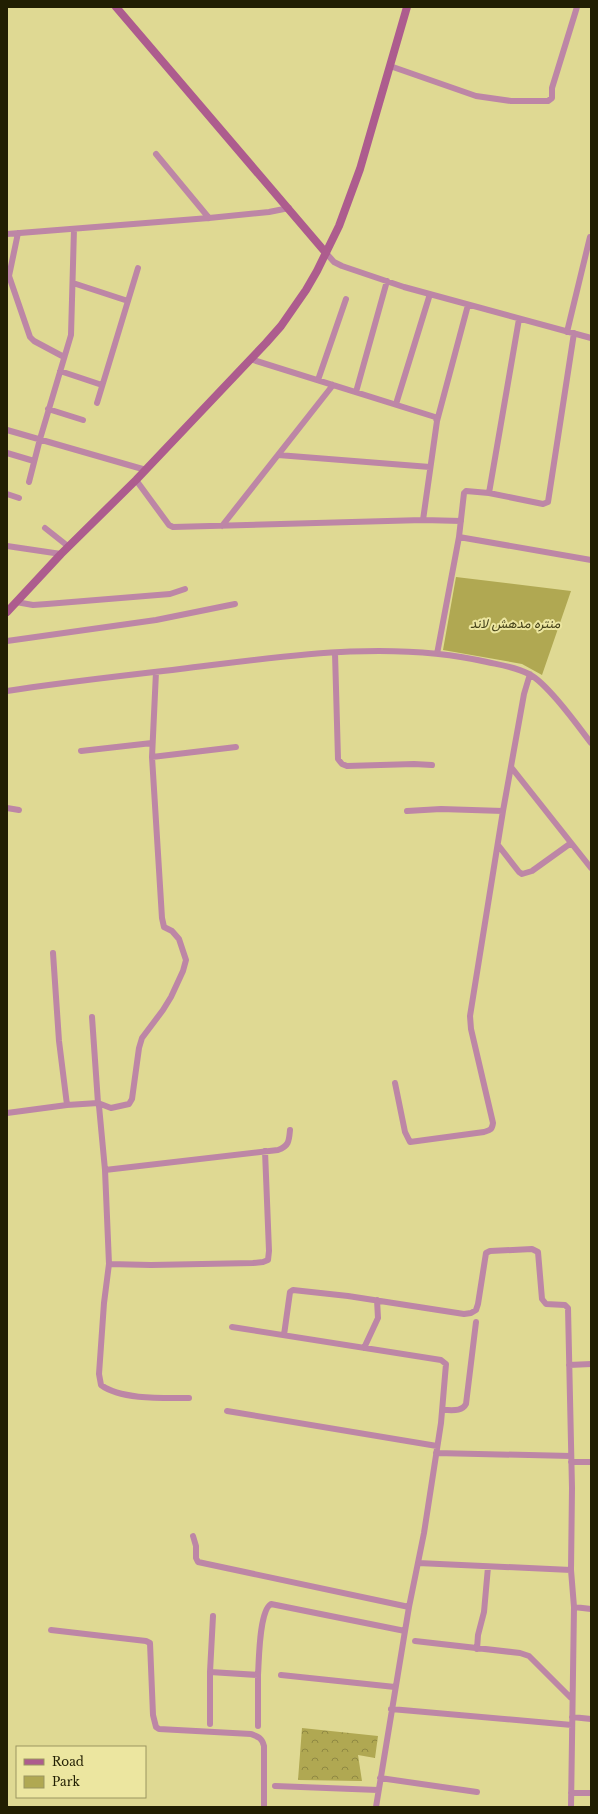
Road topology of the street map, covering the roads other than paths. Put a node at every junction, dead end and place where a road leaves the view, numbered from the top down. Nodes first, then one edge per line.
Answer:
1 (116, 7) edge
2 (407, 7) edge
3 (577, 7) edge
4 (390, 66) junction
5 (156, 154) dead end
6 (289, 208) junction
7 (209, 218) junction
8 (74, 229) junction
9 (18, 233) junction
10 (7, 234) edge
11 (590, 237) edge
12 (326, 253) junction
13 (138, 268) dead end
14 (387, 281) junction
15 (73, 283) junction
16 (430, 294) junction
17 (346, 299) dead end
18 (128, 301) junction
19 (468, 305) junction
20 (519, 319) junction
21 (567, 332) junction
22 (574, 334) junction
23 (591, 338) edge
24 (64, 358) junction
25 (250, 359) junction
26 (60, 371) junction
27 (318, 380) junction
28 (102, 385) junction
29 (333, 385) junction
30 (356, 392) junction
31 (97, 403) dead end
32 (396, 404) junction
33 (48, 409) junction
34 (83, 420) dead end
35 (437, 421) junction
36 (7, 430) edge
37 (40, 439) junction
38 (7, 453) edge
39 (278, 455) junction
40 (34, 461) junction
41 (430, 467) junction
42 (146, 470) junction
43 (136, 480) junction
44 (29, 482) dead end
45 (489, 493) junction
46 (7, 494) edge
47 (19, 498) dead end
48 (423, 520) junction
49 (461, 521) junction
50 (222, 526) junction
51 (45, 528) dead end
52 (459, 537) junction
53 (7, 546) edge
54 (69, 547) junction
55 (62, 554) junction
56 (591, 560) edge
57 (185, 589) dead end
58 (16, 602) junction
59 (235, 604) dead end
60 (7, 612) edge
61 (7, 642) edge
62 (335, 653) junction
63 (437, 654) junction
64 (156, 672) junction
65 (530, 674) junction
66 (7, 691) edge
67 (152, 743) junction
68 (591, 743) edge
69 (236, 746) dead end
70 (81, 752) dead end
71 (152, 757) junction
72 (432, 765) dead end
73 (511, 767) junction
74 (7, 808) edge
75 (19, 810) dead end
76 (407, 811) dead end
77 (503, 811) junction
78 (571, 843) junction
79 (498, 845) junction
80 (591, 868) edge
81 (53, 953) dead end
82 (92, 1017) dead end
83 (395, 1083) dead end
84 (98, 1103) junction
85 (67, 1105) junction
86 (7, 1113) edge
87 (290, 1130) dead end
88 (265, 1151) junction
89 (105, 1170) junction
90 (109, 1264) junction
91 (377, 1300) junction
92 (476, 1322) dead end
93 (232, 1327) dead end
94 (284, 1335) junction
95 (364, 1348) junction
96 (591, 1364) edge
97 (570, 1365) junction
98 (189, 1398) dead end
99 (443, 1410) junction
100 (227, 1411) dead end
101 (437, 1446) junction
102 (436, 1453) junction
103 (571, 1459) junction
104 (591, 1462) edge
105 (193, 1536) dead end
106 (418, 1563) junction
107 (488, 1567) junction
108 (571, 1570) junction
109 (409, 1607) junction
110 (574, 1607) junction
111 (591, 1608) edge
112 (213, 1616) dead end
113 (51, 1630) dead end
114 (405, 1631) junction
115 (415, 1641) dead end
116 (477, 1649) junction
117 (210, 1672) junction
118 (258, 1675) junction
119 (281, 1675) dead end
120 (395, 1687) junction
121 (571, 1698) junction
122 (392, 1709) junction
123 (572, 1717) junction
124 (591, 1719) edge
125 (210, 1724) dead end
126 (572, 1725) junction
127 (258, 1726) dead end
128 (380, 1778) junction
129 (275, 1786) dead end
130 (378, 1790) junction
131 (477, 1792) dead end
132 (571, 1793) junction
133 (591, 1793) edge
134 (264, 1807) edge
135 (376, 1807) edge
136 (571, 1807) edge

1 - 6 main road
2 - 4 main road
3 - 4 street
4 - 12 main road
5 - 7 street
6 - 7 street
6 - 12 main road
7 - 8 street
8 - 9 street
8 - 15 street
9 - 10 street
9 - 24 street
11 - 21 street
12 - 14 street
12 - 25 main road
13 - 18 street
14 - 16 street
14 - 30 street
15 - 18 street
15 - 24 street
16 - 19 street
16 - 32 street
17 - 27 street
18 - 28 street
19 - 20 street
19 - 35 street
20 - 21 street
20 - 45 street
21 - 22 street
22 - 23 street
22 - 45 street
24 - 26 street
25 - 27 street
25 - 42 main road
26 - 28 street
26 - 33 street
27 - 29 street
28 - 31 street
29 - 30 street
29 - 39 street
30 - 32 street
32 - 35 street
33 - 34 street
33 - 37 street
35 - 41 street
36 - 37 street
37 - 40 street
37 - 42 street
38 - 40 street
39 - 41 street
39 - 50 street
40 - 44 street
41 - 48 street
42 - 43 main road
43 - 50 street
43 - 54 main road
45 - 49 street
46 - 47 street
48 - 49 street
48 - 50 street
49 - 52 street
51 - 54 street
52 - 56 street
52 - 63 street
53 - 55 street
54 - 55 main road
55 - 58 main road
57 - 58 street
58 - 60 main road
59 - 61 street
62 - 63 street
62 - 64 street
62 - 72 street
63 - 65 street
64 - 66 street
64 - 67 street
65 - 68 street
65 - 73 street
67 - 70 street
67 - 71 street
69 - 71 street
71 - 84 street
73 - 77 street
73 - 78 street
74 - 75 street
76 - 77 street
77 - 79 street
78 - 79 street
78 - 80 street
79 - 83 street
81 - 85 street
82 - 84 street
84 - 85 street
84 - 89 street
85 - 86 street
87 - 88 street
88 - 89 street
88 - 90 street
89 - 90 street
90 - 98 street
91 - 94 street
91 - 95 street
91 - 97 street
92 - 99 street
93 - 94 street
94 - 95 street
95 - 99 street
96 - 97 street
97 - 103 street
99 - 101 street
100 - 101 street
101 - 102 street
102 - 103 street
102 - 106 street
103 - 104 street
103 - 108 street
105 - 109 street
106 - 107 street
106 - 109 street
107 - 108 street
107 - 116 street
108 - 110 street
109 - 114 street
110 - 111 street
110 - 121 street
112 - 117 street
113 - 134 street
114 - 118 street
114 - 120 street
115 - 116 street
116 - 121 street
117 - 118 street
117 - 125 street
118 - 127 street
119 - 120 street
120 - 122 street
121 - 123 street
122 - 126 street
122 - 128 street
123 - 124 street
123 - 126 street
126 - 132 street
128 - 130 street
128 - 131 street
129 - 130 street
130 - 135 street
132 - 133 street
132 - 136 street

